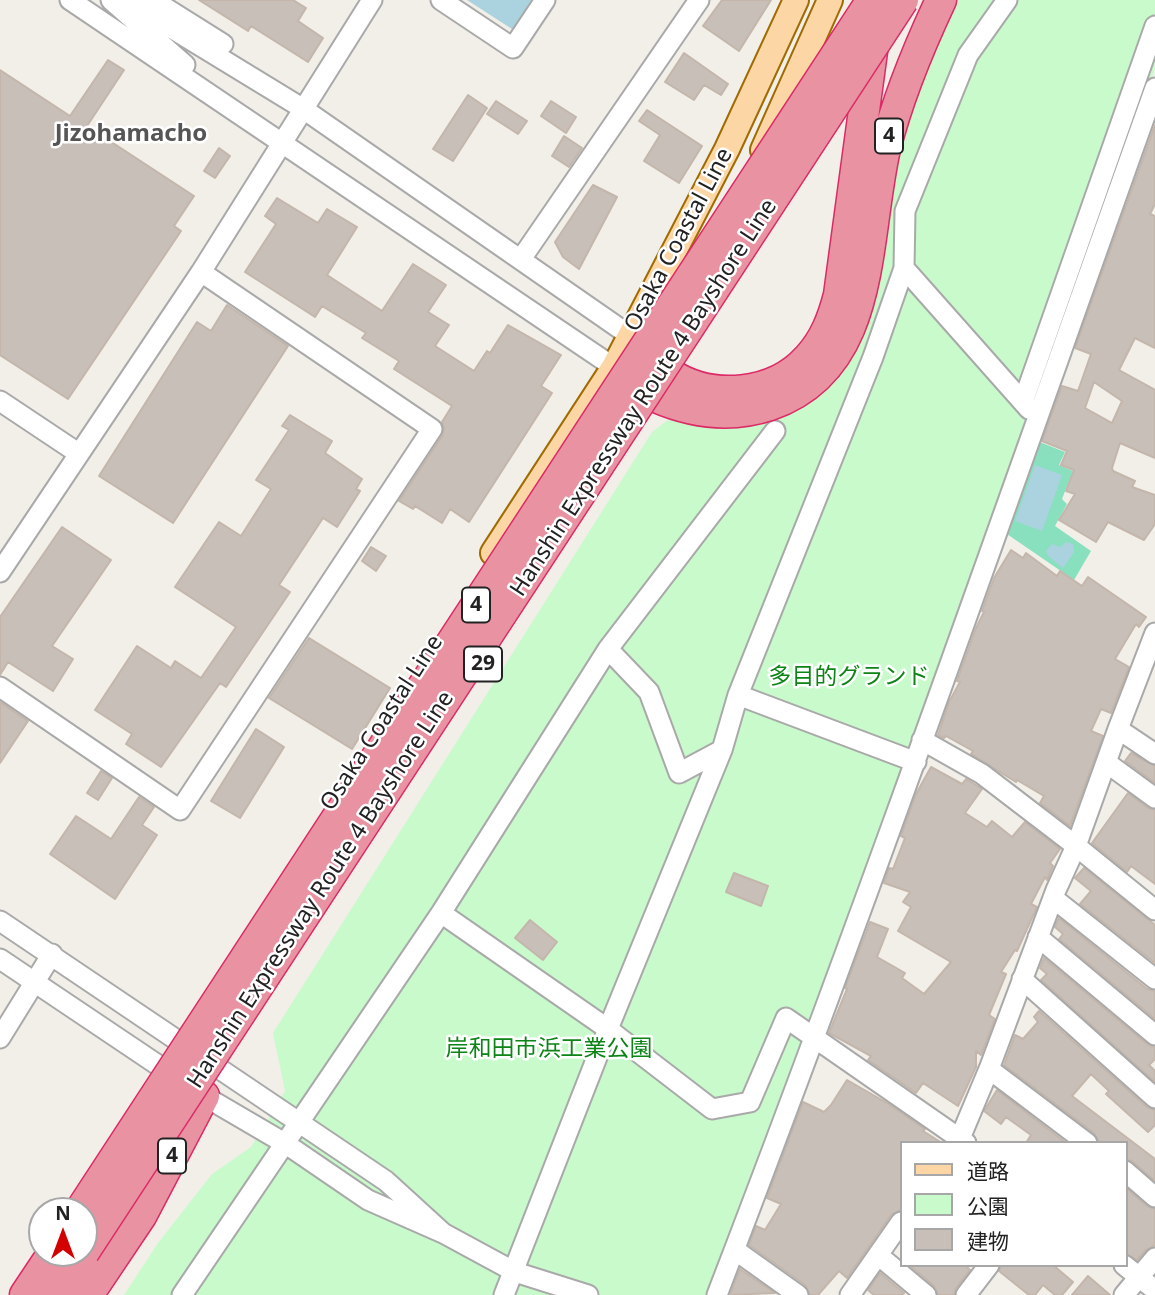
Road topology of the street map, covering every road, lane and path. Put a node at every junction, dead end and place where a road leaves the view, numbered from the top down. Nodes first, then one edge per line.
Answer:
1 (70, 0) edge
2 (111, 0) edge
3 (125, 0) edge
4 (153, 0) edge
5 (372, 0) edge
6 (441, 0) edge
7 (545, 0) edge
8 (699, 0) edge
9 (796, 0) edge
10 (830, 0) edge
11 (872, 0) edge
12 (881, 0) edge
13 (903, 0) edge
14 (941, 0) edge
15 (1007, 0) edge
16 (1155, 26) edge
17 (1155, 89) edge
18 (305, 104) junction
19 (244, 117) junction
20 (281, 142) junction
21 (521, 259) junction
22 (904, 268) junction
23 (201, 272) junction
24 (629, 335) junction
25 (614, 367) junction
26 (1031, 373) junction
27 (1000, 377) junction
28 (663, 386) junction
29 (0, 401) edge
30 (1023, 402) junction
31 (1039, 420) junction
32 (775, 431) dead end
33 (78, 453) junction
34 (0, 572) edge
35 (1155, 633) edge
36 (608, 649) junction
37 (0, 687) edge
38 (738, 695) junction
39 (1118, 729) junction
40 (922, 740) junction
41 (722, 750) junction
42 (1155, 754) edge
43 (916, 762) junction
44 (1107, 763) junction
45 (1155, 798) edge
46 (1076, 846) junction
47 (1053, 898) junction
48 (1155, 909) edge
49 (441, 913) junction
50 (0, 920) edge
51 (1038, 937) junction
52 (52, 954) junction
53 (0, 959) edge
54 (1022, 979) junction
55 (1155, 979) edge
56 (35, 982) junction
57 (608, 1029) junction
58 (1155, 1035) edge
59 (0, 1038) edge
60 (816, 1039) junction
61 (177, 1040) junction
62 (160, 1065) junction
63 (989, 1069) junction
64 (221, 1070) junction
65 (204, 1096) junction
66 (1155, 1098) edge
67 (300, 1123) junction
68 (962, 1141) edge
69 (1084, 1141) edge
70 (286, 1144) junction
71 (1127, 1173) edge
72 (74, 1197) edge
73 (89, 1197) edge
74 (1155, 1197) edge
75 (900, 1223) edge
76 (98, 1232) edge
77 (443, 1233) junction
78 (735, 1250) junction
79 (878, 1255) junction
80 (1155, 1258) edge
81 (29, 1267) edge
82 (44, 1267) edge
83 (75, 1267) edge
84 (987, 1267) edge
85 (199, 1269) junction
86 (1131, 1271) edge
87 (515, 1272) junction
88 (1155, 1290) edge
89 (856, 1293) edge
90 (11, 1295) edge
91 (25, 1295) edge
92 (56, 1295) edge
93 (74, 1295) edge
94 (88, 1295) edge
95 (182, 1295) edge
96 (199, 1295) edge
97 (504, 1295) edge
98 (588, 1295) edge
99 (717, 1295) edge
100 (798, 1295) edge
101 (926, 1295) edge
102 (966, 1295) edge
103 (1124, 1295) edge

1 - 19 street
2 - 19 street
3 - 18 street
4 - 18 street
5 - 18 street
6 - 7 street
8 - 21 street
9 - 24 main road, Osaka Coastal Line / 29
10 - 28 main road, Osaka Coastal Line / 29
11 - 73 highway, Hanshin Expressway Route 4 Bayshore Line / 4, bridge
12 - 28 highway, 4
13 - 76 highway, Hanshin Expressway Route 4 Bayshore Line / 4, bridge
14 - 28 highway, 4
15 - 22 street
16 - 26 street
17 - 31 street
18 - 20 street
18 - 21 street
19 - 20 street
20 - 23 street
20 - 25 street
21 - 24 street
22 - 27 street
22 - 38 street
23 - 33 street
23 - 37 street
24 - 25 main road, Osaka Coastal Line / 29
24 - 28 street
25 - 28 street
25 - 61 main road, Osaka Coastal Line / 29
26 - 27 street
26 - 30 street
27 - 30 street
28 - 64 main road, Osaka Coastal Line / 29
29 - 33 street
30 - 31 street
31 - 40 street
32 - 36 street
33 - 34 street
35 - 39 street
36 - 41 street
36 - 49 street
38 - 41 street
38 - 43 street
39 - 42 street
39 - 44 street
40 - 43 street
40 - 46 street
41 - 57 street
43 - 60 street
44 - 45 street
44 - 46 street
46 - 47 street
46 - 48 street
47 - 51 street
47 - 55 street
49 - 57 street
49 - 67 street
50 - 52 street
51 - 54 street
51 - 58 street
52 - 56 street
52 - 61 street
53 - 56 street
54 - 63 street
54 - 66 street
56 - 59 street
56 - 62 street
57 - 60 street
57 - 87 street
60 - 68 street
60 - 78 street
61 - 62 main road, Osaka Coastal Line / 29
61 - 64 street
62 - 65 street
62 - 72 main road, Osaka Coastal Line / 29
63 - 68 street
63 - 69 street
64 - 65 main road, Osaka Coastal Line / 29
64 - 67 street
65 - 70 street
65 - 93 main road, Osaka Coastal Line / 29
65 - 94 highway, 4
67 - 70 street
67 - 77 street
70 - 77 street
70 - 85 street
71 - 74 street
75 - 79 street
77 - 87 street
78 - 99 street
78 - 100 street
79 - 89 street
79 - 101 street
80 - 86 street
81 - 90 main road
82 - 91 highway
83 - 92 highway, Hanshin Expressway Route 4 Bayshore Line / 4
84 - 102 street
85 - 95 street
85 - 96 street
86 - 88 street
86 - 103 street
87 - 97 street
87 - 98 street

